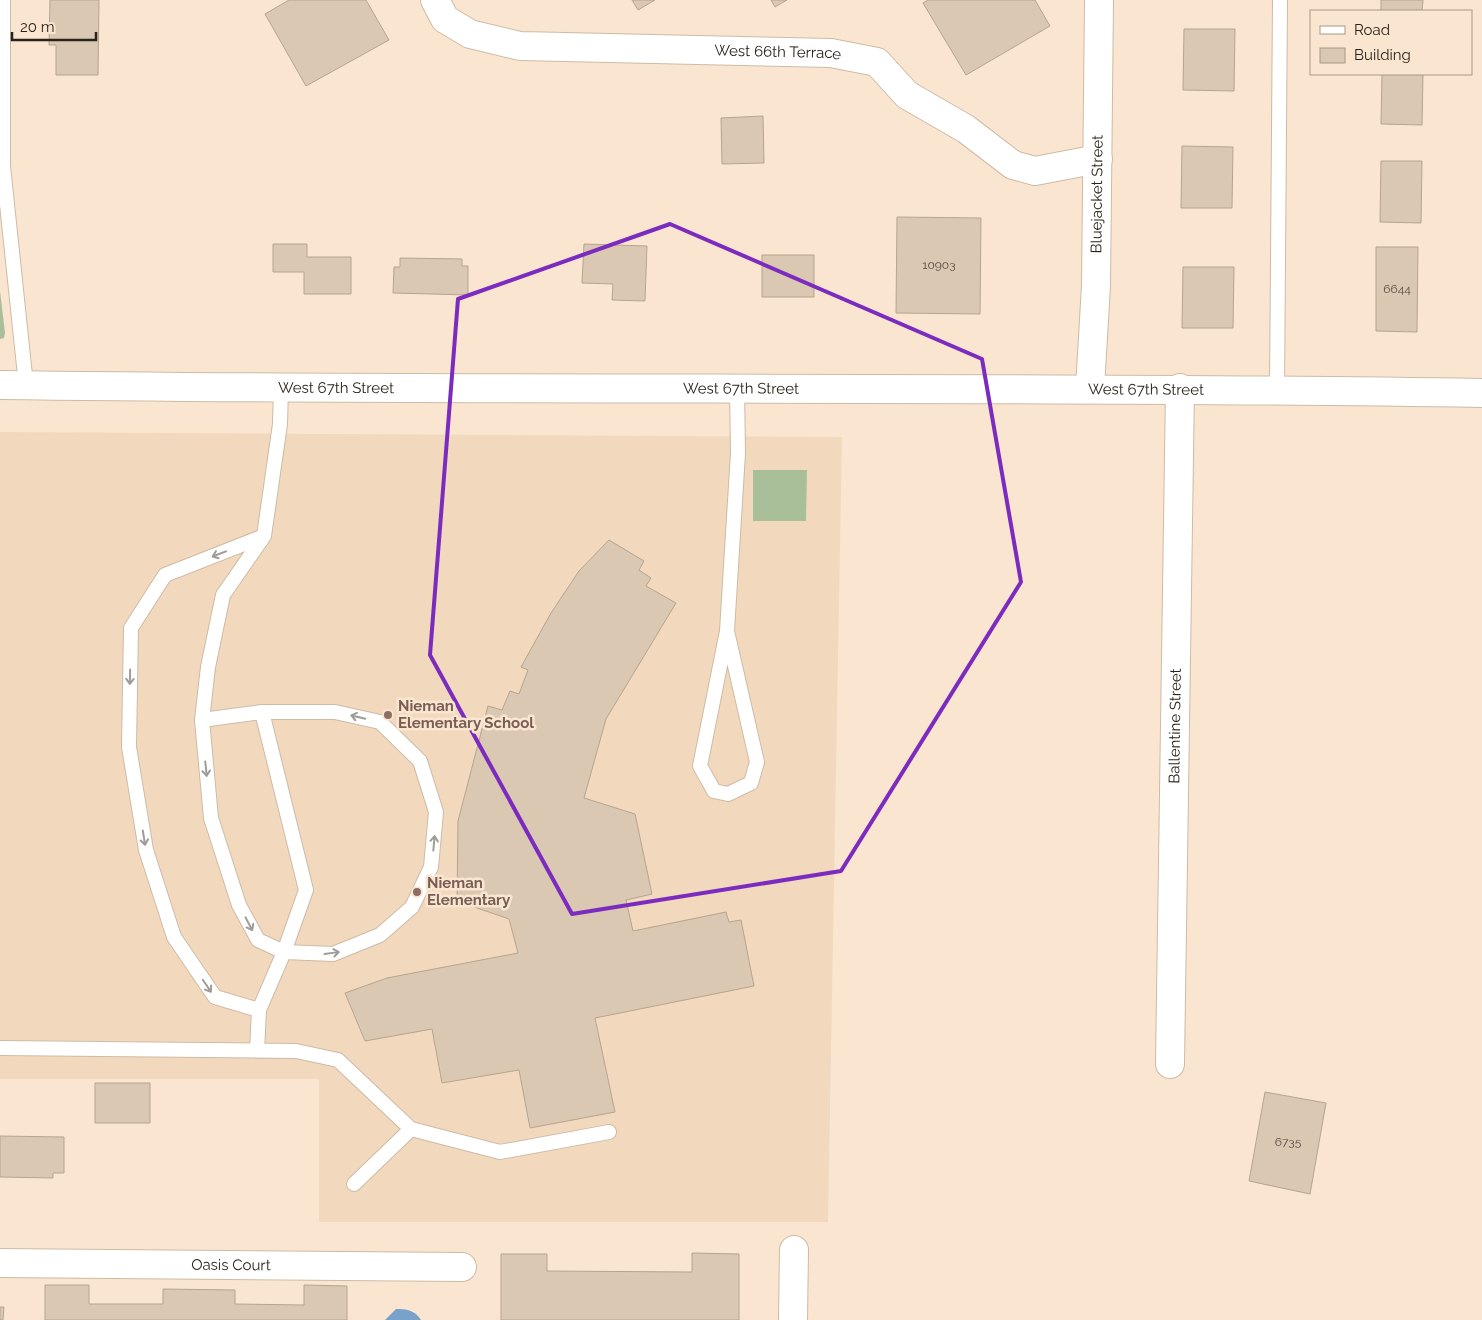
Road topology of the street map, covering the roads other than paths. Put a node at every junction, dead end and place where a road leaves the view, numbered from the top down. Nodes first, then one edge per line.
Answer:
1 (3, 0) edge
2 (435, 0) edge
3 (1099, 0) edge
4 (1280, 0) edge
5 (1098, 159) junction
6 (2, 166) edge
7 (13, 385) edge
8 (281, 388) junction
9 (737, 388) junction
10 (1090, 388) junction
11 (1180, 388) junction
12 (1277, 390) junction
13 (1482, 393) edge
14 (264, 536) junction
15 (727, 632) junction
16 (262, 712) junction
17 (202, 720) junction
18 (284, 952) junction
19 (259, 1010) junction
20 (0, 1048) edge
21 (258, 1051) junction
22 (1170, 1064) dead end
23 (411, 1129) junction
24 (609, 1132) dead end
25 (354, 1184) dead end
26 (794, 1250) dead end
27 (0, 1262) edge
28 (462, 1267) dead end
29 (793, 1320) edge

1 - 6 lane
2 - 5 street, West 66th Terrace
3 - 5 street, Bluejacket Street
4 - 12 lane
5 - 10 street, Bluejacket Street
6 - 7 lane
7 - 8 street, West 67th Street
8 - 9 street, West 67th Street
8 - 14 lane
9 - 10 street, West 67th Street
9 - 15 lane
10 - 11 street, West 67th Street
11 - 12 street, West 67th Street
11 - 22 street, Ballentine Street
12 - 13 street, West 67th Street
14 - 17 lane
14 -> 19 lane
15 - 15 lane
16 - 17 lane
16 - 18 lane
18 -> 16 lane
17 -> 18 lane
18 - 19 lane
19 - 21 lane
20 - 21 lane
21 - 23 lane
23 - 24 lane
23 - 25 lane
26 - 29 street
27 - 28 street, Oasis Court

